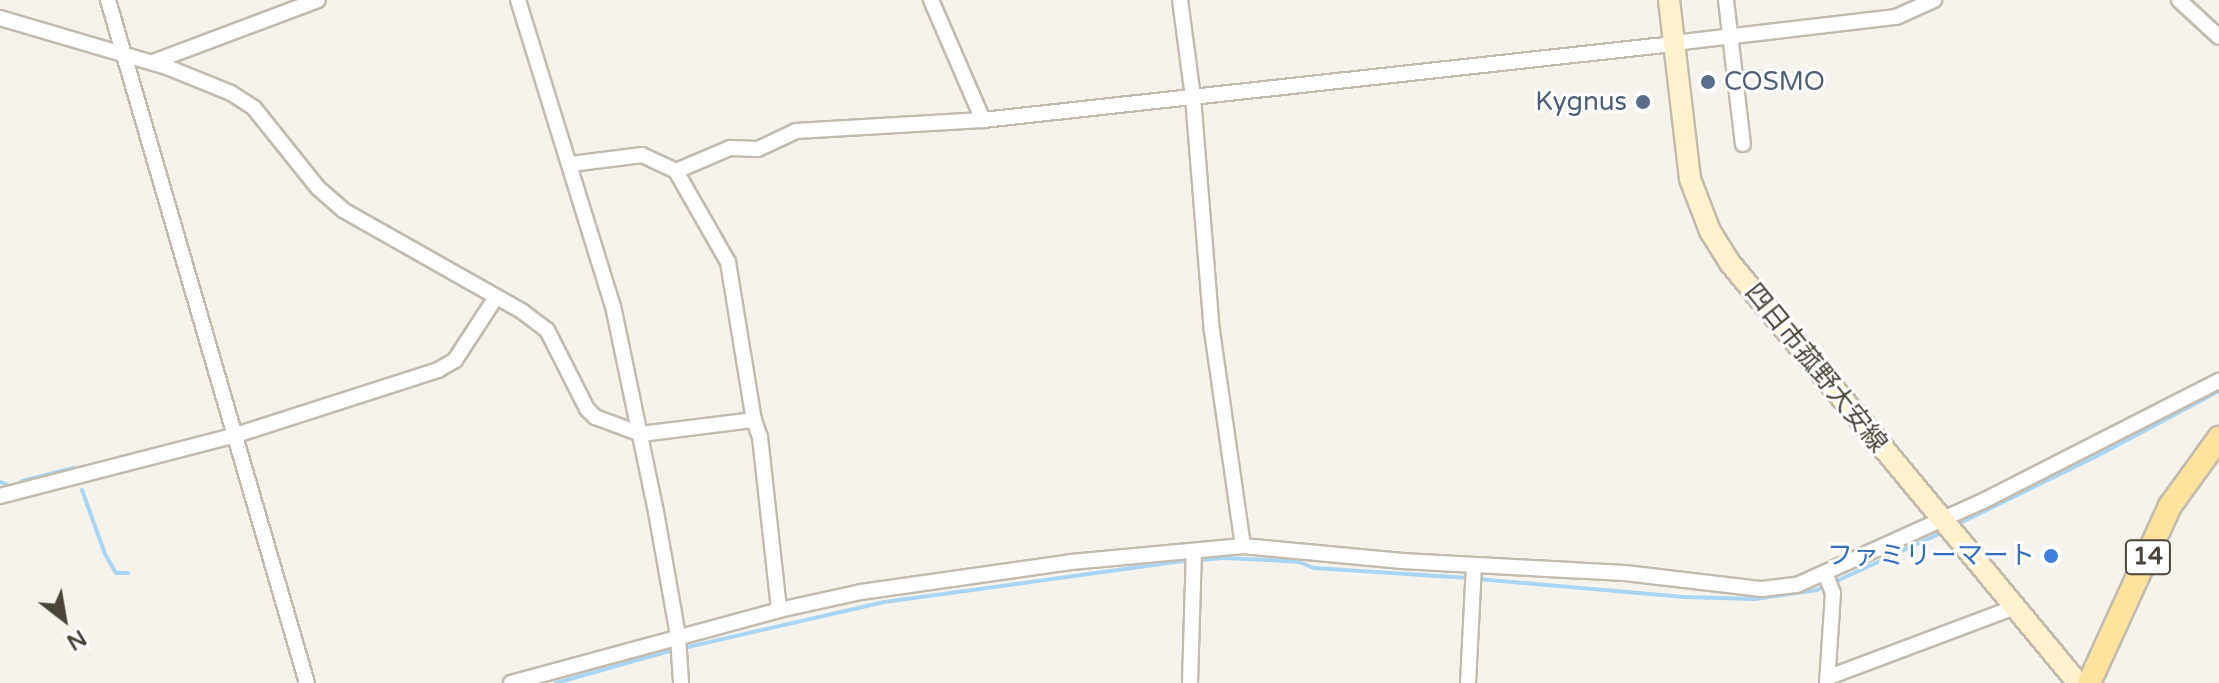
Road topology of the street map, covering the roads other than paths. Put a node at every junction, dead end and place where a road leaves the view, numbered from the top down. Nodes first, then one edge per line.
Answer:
1 (108, 0) edge
2 (318, 0) edge
3 (518, 0) edge
4 (931, 0) edge
5 (1180, 0) edge
6 (1669, 0) edge
7 (1726, 0) edge
8 (1934, 0) edge
9 (2179, 0) edge
10 (0, 18) edge
11 (1730, 36) junction
12 (2219, 37) edge
13 (1674, 44) junction
14 (125, 52) junction
15 (153, 62) junction
16 (1193, 97) junction
17 (983, 120) junction
18 (1743, 144) dead end
19 (571, 164) junction
20 (676, 171) junction
21 (496, 297) junction
22 (2219, 381) edge
23 (754, 420) junction
24 (641, 434) junction
25 (236, 435) junction
26 (2219, 438) edge
27 (0, 496) edge
28 (1947, 526) junction
29 (1243, 546) junction
30 (1194, 552) junction
31 (1474, 568) junction
32 (1826, 576) junction
33 (2015, 607) junction
34 (779, 610) junction
35 (678, 639) junction
36 (1828, 680) edge
37 (307, 683) edge
38 (511, 683) edge
39 (681, 683) edge
40 (1190, 683) edge
41 (1468, 683) edge
42 (2078, 683) edge
43 (2089, 683) edge

1 - 14 street
2 - 15 street
3 - 19 street
4 - 17 street
5 - 16 street
6 - 13 main road, 四日市菰野大安線
7 - 11 street
8 - 11 street
9 - 12 street
10 - 14 street
11 - 13 street
11 - 18 street
13 - 16 street
13 - 28 main road, 四日市菰野大安線
14 - 15 street
14 - 25 street
15 - 21 street
16 - 17 street
16 - 29 street
17 - 20 street
19 - 20 street
19 - 24 street
20 - 23 street
21 - 24 street
21 - 25 street
22 - 28 street
23 - 24 street
23 - 34 street
24 - 35 street
25 - 27 street
25 - 37 street
26 - 43 main road, 14
28 - 32 street
28 - 33 main road, 四日市菰野大安線
29 - 30 street
29 - 31 street
30 - 34 street
30 - 40 street
31 - 32 street
31 - 41 street
32 - 36 street
33 - 36 street
33 - 42 main road, 四日市菰野大安線
34 - 35 street
35 - 38 street
35 - 39 street

